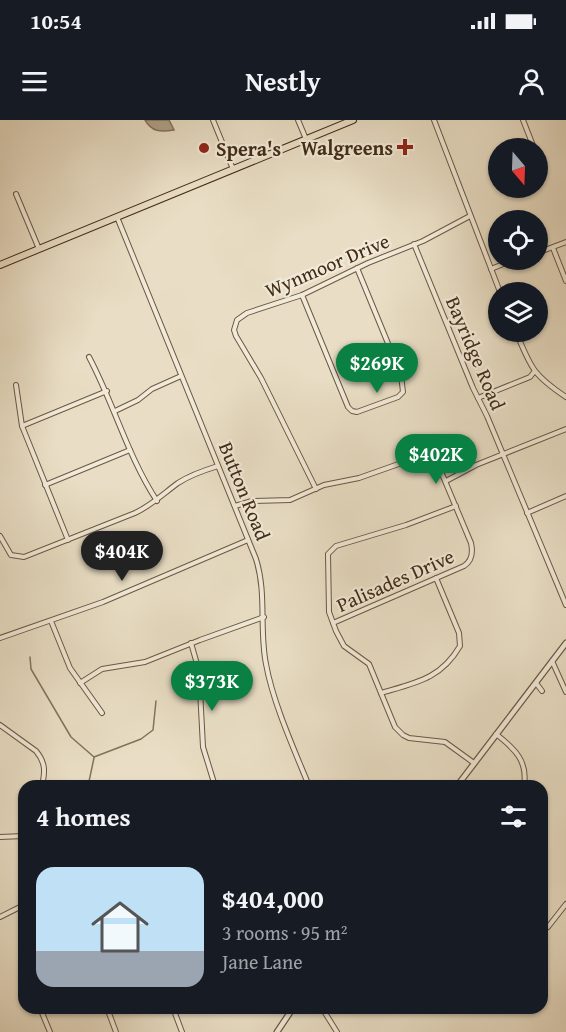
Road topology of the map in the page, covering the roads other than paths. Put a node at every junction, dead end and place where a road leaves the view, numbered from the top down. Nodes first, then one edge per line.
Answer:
1 (213, 120) edge
2 (298, 120) edge
3 (353, 120) edge
4 (435, 120) edge
5 (523, 120) edge
6 (530, 138) edge
7 (306, 139) junction
8 (233, 169) junction
9 (16, 194) dead end
10 (470, 216) junction
11 (117, 217) junction
12 (566, 242) edge
13 (414, 244) junction
14 (552, 248) junction
15 (39, 249) junction
16 (548, 249) edge
17 (488, 261) edge
18 (0, 265) edge
19 (357, 268) junction
20 (566, 281) edge
21 (302, 295) junction
22 (520, 342) edge
23 (89, 357) dead end
24 (534, 372) junction
25 (181, 376) junction
26 (16, 385) dead end
27 (107, 391) junction
28 (566, 397) edge
29 (478, 398) junction
30 (115, 411) junction
31 (22, 426) junction
32 (566, 429) edge
33 (130, 450) junction
34 (503, 455) junction
35 (218, 466) junction
36 (446, 481) junction
37 (45, 485) junction
38 (316, 489) junction
39 (566, 496) edge
40 (157, 501) junction
41 (235, 506) junction
42 (456, 506) junction
43 (527, 513) junction
44 (0, 536) edge
45 (68, 540) junction
46 (248, 540) junction
47 (436, 578) junction
48 (566, 605) edge
49 (264, 617) junction
50 (51, 621) junction
51 (333, 623) junction
52 (0, 638) edge
53 (191, 643) junction
54 (566, 643) edge
55 (552, 661) junction
56 (80, 683) junction
57 (536, 683) junction
58 (542, 690) dead end
59 (566, 692) edge
60 (381, 693) junction
61 (102, 713) dead end
62 (0, 725) edge
63 (496, 734) junction
64 (474, 763) junction
65 (43, 780) edge
66 (213, 780) edge
67 (307, 780) edge
68 (461, 780) edge
69 (524, 780) edge
70 (18, 836) edge
71 (0, 837) edge
72 (566, 904) edge
73 (18, 908) edge
74 (0, 917) edge
75 (548, 927) edge
76 (42, 1014) edge
77 (109, 1014) edge
78 (175, 1014) edge
79 (289, 1014) edge
80 (326, 1014) edge
81 (50, 1032) edge
82 (116, 1032) edge
83 (182, 1032) edge
84 (277, 1032) edge
85 (337, 1032) edge

1 - 8 street
2 - 7 street
3 - 7 main road
4 - 10 street
5 - 6 street
7 - 8 main road
8 - 11 main road
9 - 15 street
10 - 13 street, Wynmoor Drive
10 - 17 street
11 - 15 main road
11 - 25 street, Button Road
12 - 14 street
13 - 19 street, Wynmoor Drive
13 - 29 street, Bayridge Road
14 - 16 street
14 - 20 street
15 - 18 main road
19 - 21 street, Wynmoor Drive
19 - 21 street
21 - 38 street, Wynmoor Drive
22 - 24 street
23 - 27 street
24 - 28 street
24 - 29 street
25 - 30 street
25 - 35 street, Button Road
26 - 31 street
27 - 30 street
27 - 31 street
29 - 34 street, Bayridge Road
30 - 33 street
31 - 37 street
32 - 34 street
33 - 37 street
33 - 40 street
34 - 36 street
34 - 43 street, Bayridge Road
35 - 40 street
35 - 41 street, Button Road
36 - 38 street, Palisades Drive
36 - 42 street, Palisades Drive
37 - 45 street
38 - 41 street, Palisades Drive
39 - 43 street
40 - 45 street
41 - 46 street, Button Road
42 - 47 street, Palisades Drive
42 - 51 street
43 - 48 street, Bayridge Road
44 - 45 street
46 - 49 street, Button Road
46 - 50 street
47 - 51 street, Palisades Drive
47 - 60 street
49 - 53 street
49 - 67 street, Button Road
50 - 52 street
50 - 56 street
51 - 60 street
53 - 56 street
53 - 66 street
54 - 55 street
55 - 57 street
55 - 59 street
56 - 61 street
57 - 58 street
57 - 63 street
60 - 64 street
62 - 65 street
63 - 64 street
63 - 69 street
64 - 68 street
70 - 71 street
72 - 75 street
73 - 74 street
76 - 81 street
77 - 82 street
78 - 83 street
79 - 84 street
80 - 85 street

